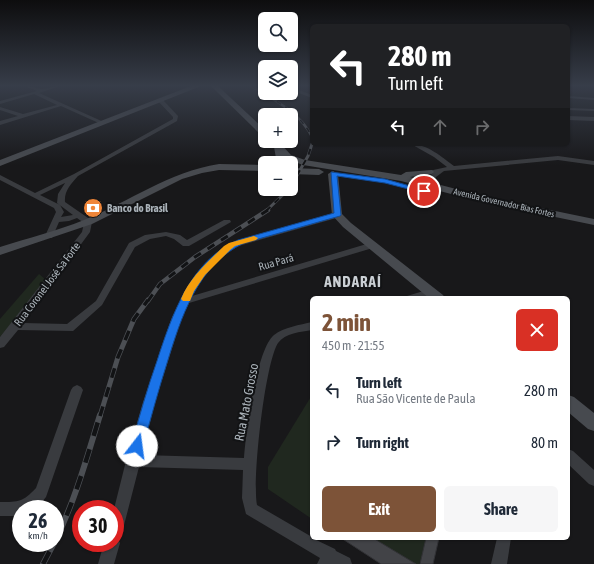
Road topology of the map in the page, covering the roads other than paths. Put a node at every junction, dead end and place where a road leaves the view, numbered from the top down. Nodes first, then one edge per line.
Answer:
1 (12, 112) edge
2 (36, 112) edge
3 (77, 112) edge
4 (132, 112) edge
5 (171, 112) edge
6 (242, 112) edge
7 (23, 116) junction
8 (570, 118) edge
9 (594, 119) edge
10 (0, 123) edge
11 (103, 124) junction
12 (258, 127) edge
13 (418, 146) edge
14 (280, 148) edge
15 (0, 163) edge
16 (594, 163) edge
17 (298, 165) edge
18 (258, 168) edge
19 (449, 169) junction
20 (298, 172) edge
21 (429, 172) junction
22 (333, 174) junction
23 (76, 175) junction
24 (390, 176) junction
25 (0, 177) edge
26 (412, 184) junction
27 (426, 188) junction
28 (61, 192) junction
29 (36, 195) junction
30 (44, 199) junction
31 (78, 215) junction
32 (337, 215) junction
33 (57, 220) junction
34 (88, 222) junction
35 (227, 222) dead end
36 (594, 222) edge
37 (594, 230) edge
38 (49, 236) junction
39 (373, 246) junction
40 (0, 251) edge
41 (434, 295) edge
42 (185, 301) junction
43 (15, 326) junction
44 (310, 327) edge
45 (0, 344) edge
46 (77, 390) dead end
47 (570, 406) edge
48 (594, 423) edge
49 (570, 457) edge
50 (133, 461) junction
51 (249, 464) junction
52 (594, 479) edge
53 (124, 502) edge
54 (0, 509) edge
55 (504, 540) edge
56 (109, 552) edge
57 (328, 559) edge
58 (106, 564) edge
59 (344, 564) edge
60 (499, 564) edge

1 - 7 street
2 - 7 street
3 - 11 street
4 - 11 main road
5 - 23 street
6 - 12 main road
7 - 10 street
8 - 9 street
11 - 15 main road
13 - 19 street
14 - 24 main road, Avenida Governador Bias Fortes
16 - 19 street
17 - 22 main road
18 - 34 main road
19 - 21 street
19 - 27 street
20 - 22 main road, Avenida Governador Bias Fortes
21 - 24 main road
21 - 26 street
22 - 26 main road, Avenida Governador Bias Fortes
22 - 32 main road
23 - 28 street
23 - 29 street
24 - 26 main road, Avenida Governador Bias Fortes
25 - 29 street
26 - 27 main road, Avenida Governador Bias Fortes
27 - 36 main road, Avenida Governador Bias Fortes
27 - 37 main road, Avenida Governador Bias Fortes
28 - 30 street
28 - 31 street
29 - 30 street
30 - 33 street
31 - 33 street
31 - 34 street
32 - 39 main road
32 - 42 street
33 - 38 street
34 - 38 main road
34 - 43 street, Rua Coronel José Sa Forte
35 - 43 street
38 - 40 main road
39 - 41 main road
39 - 42 street, Rua Pará
42 - 50 street
43 - 45 street, Rua Coronel José Sa Forte
44 - 51 street, Rua Mato Grosso
46 - 54 street
47 - 48 main road
49 - 52 street
50 - 51 street
50 - 53 street
51 - 57 street, Rua Mato Grosso
55 - 60 street
56 - 58 street
57 - 59 street

